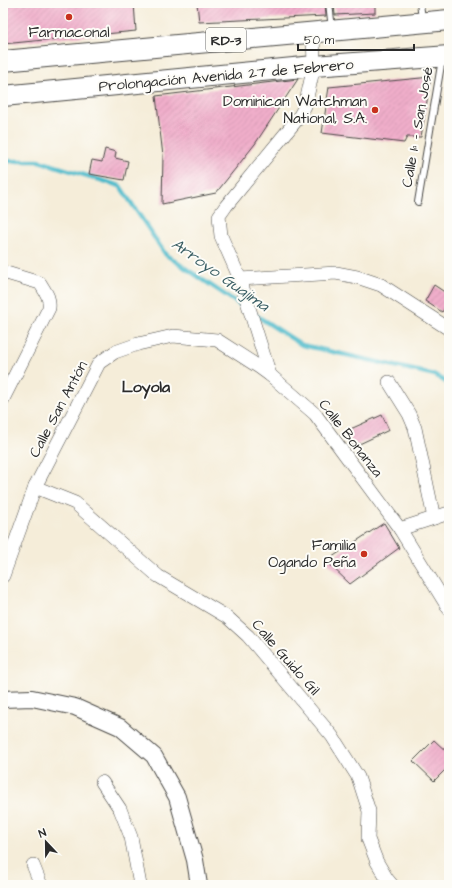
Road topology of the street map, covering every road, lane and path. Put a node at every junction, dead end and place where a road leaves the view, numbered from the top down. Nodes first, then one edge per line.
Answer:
1 (328, 3) edge
2 (420, 3) edge
3 (449, 20) edge
4 (422, 23) junction
5 (322, 31) junction
6 (446, 56) edge
7 (3, 62) edge
8 (314, 66) junction
9 (3, 96) edge
10 (418, 202) dead end
11 (3, 272) edge
12 (240, 279) junction
13 (448, 325) edge
14 (270, 375) junction
15 (389, 382) dead end
16 (3, 399) edge
17 (36, 487) junction
18 (449, 513) edge
19 (434, 518) junction
20 (400, 529) junction
21 (3, 576) edge
22 (449, 609) edge
23 (3, 699) edge
24 (102, 782) dead end
25 (33, 865) dead end
26 (41, 885) edge
27 (140, 885) edge
28 (199, 885) edge
29 (392, 885) edge

1 - 5 lane
2 - 4 lane
3 - 4 main road, RD-3
4 - 5 main road, RD-3
5 - 7 main road, RD-3
5 - 8 street
6 - 8 main road, Prolongación Avenida 27 de Febrero / RD-3
6 - 10 lane, Calle 1ª - San José
8 - 9 main road, Prolongación Avenida 27 de Febrero / RD-3
8 - 12 street
11 - 16 street
12 - 13 street
12 - 14 street
14 - 17 street, Calle San Antón
14 - 20 street, Calle Bonanza
15 - 19 street
17 - 21 street, Calle San Antón
17 - 29 street, Calle Guido Gil
18 - 19 street
19 - 20 street
20 - 22 street, Calle Bonanza
23 - 28 street
24 - 27 street
25 - 26 street

